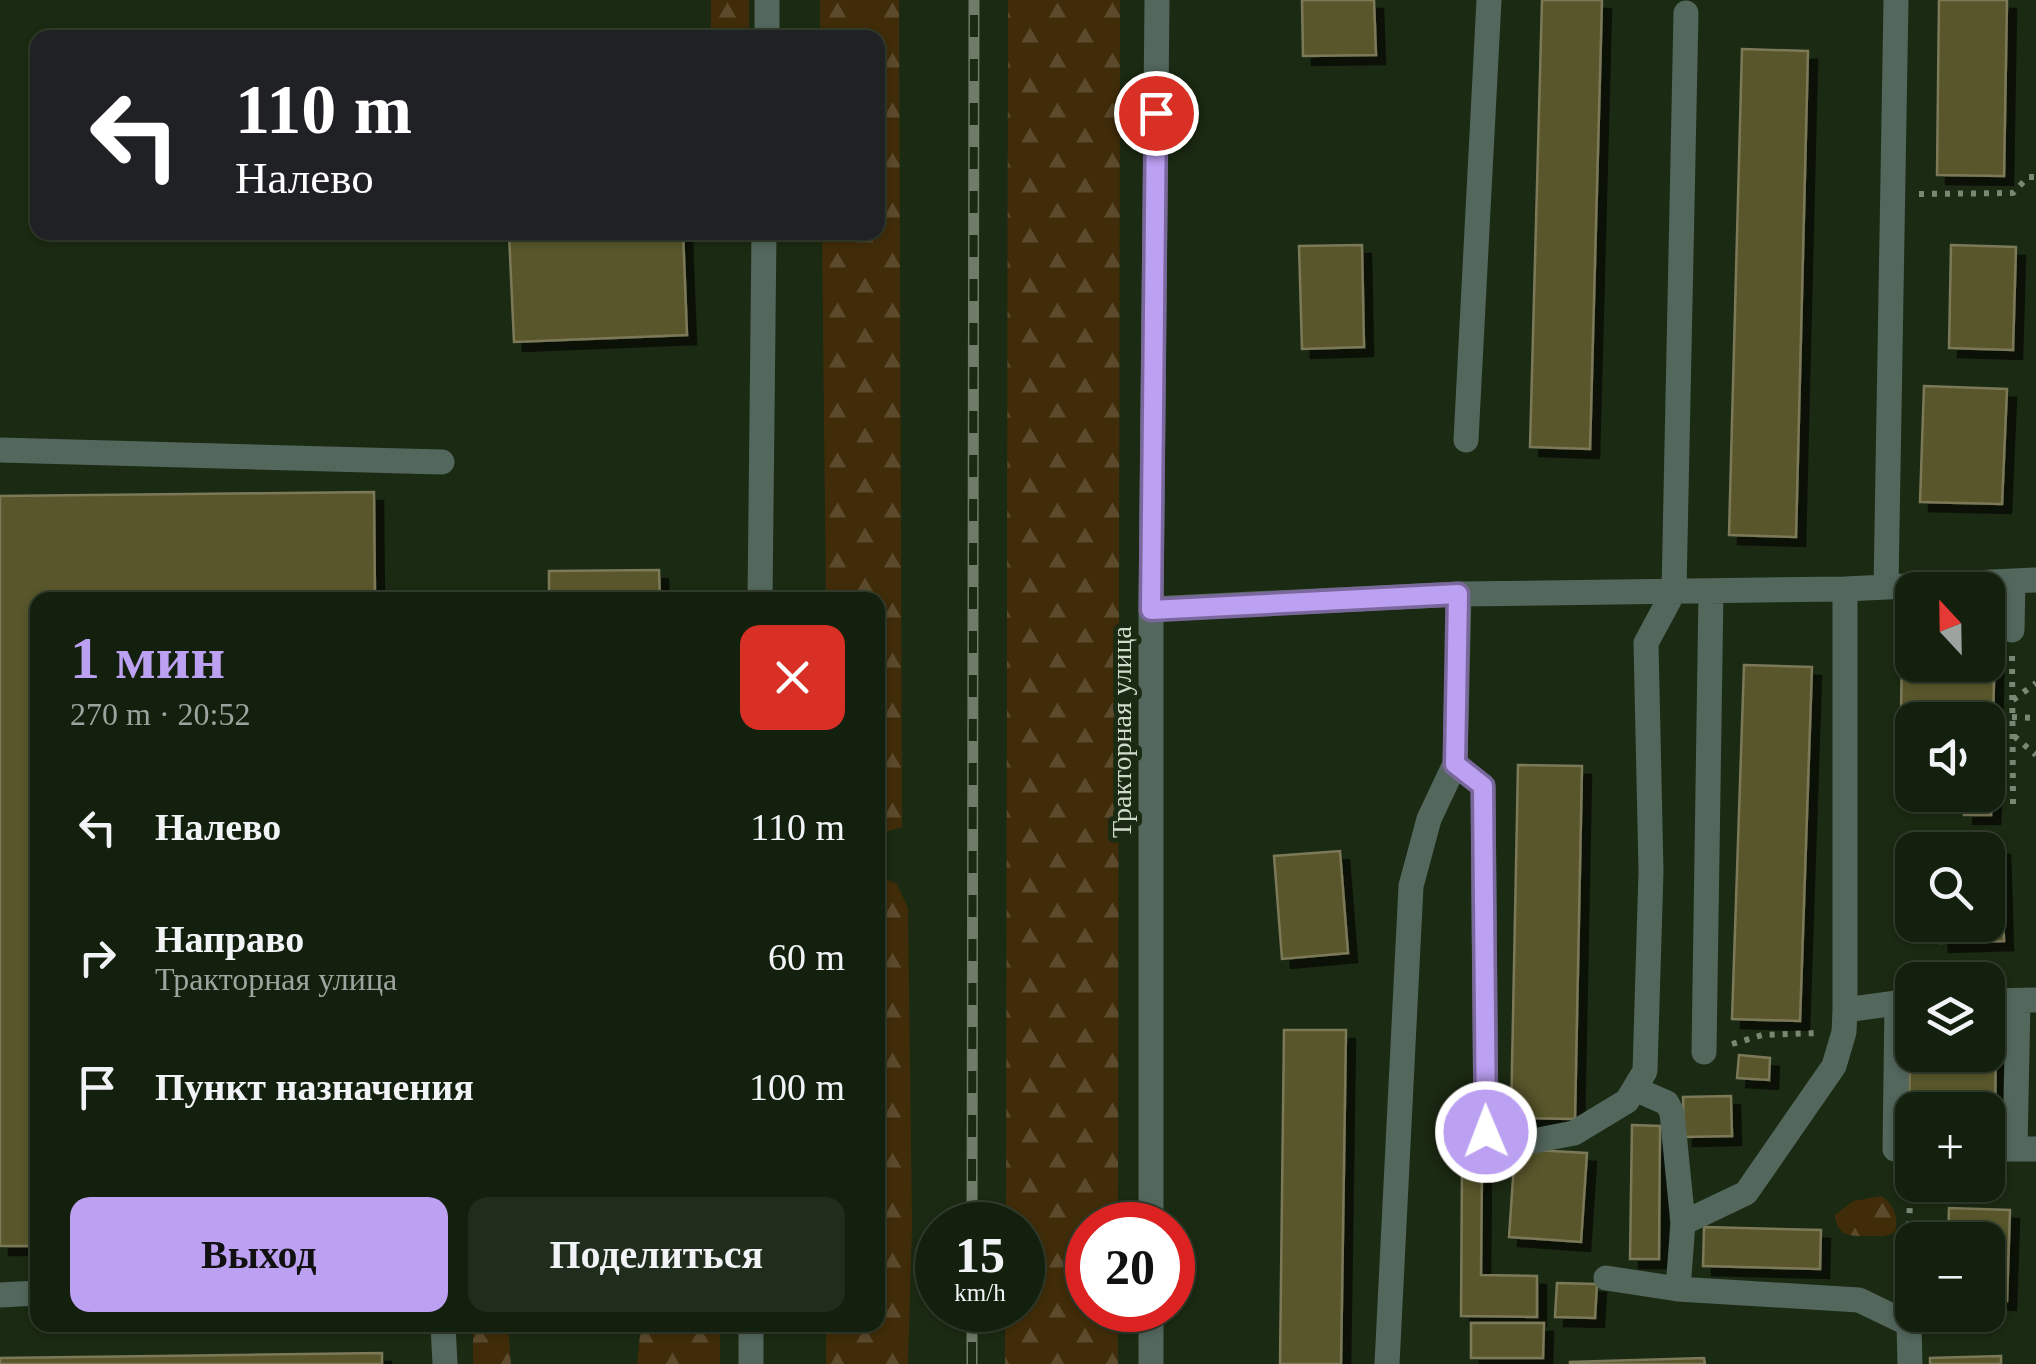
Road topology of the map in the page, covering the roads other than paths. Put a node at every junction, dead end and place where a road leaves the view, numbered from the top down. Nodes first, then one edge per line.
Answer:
1 (767, 0) edge
2 (1157, 0) edge
3 (1488, 0) edge
4 (1896, 0) edge
5 (1686, 12) dead end
6 (767, 30) edge
7 (764, 240) edge
8 (1466, 440) dead end
9 (0, 450) edge
10 (442, 462) dead end
11 (2025, 580) edge
12 (1886, 586) junction
13 (1845, 589) junction
14 (1674, 591) junction
15 (1711, 591) junction
16 (760, 592) edge
17 (1458, 594) junction
18 (1151, 610) junction
19 (2012, 630) road end
20 (1455, 764) junction
21 (2027, 1001) edge
22 (1895, 1006) edge
23 (1845, 1021) junction
24 (1704, 1052) road end
25 (1634, 1089) junction
26 (2026, 1149) edge
27 (1151, 1202) edge
28 (1682, 1223) junction
29 (1606, 1278) dead end
30 (1678, 1289) junction
31 (30, 1294) edge
32 (0, 1295) edge
33 (443, 1332) edge
34 (751, 1332) edge
35 (1151, 1332) edge
36 (445, 1364) edge
37 (750, 1364) edge
38 (1151, 1364) edge
39 (1387, 1364) edge
40 (1910, 1364) edge

1 - 6 street
2 - 18 street, Тракторная улица
3 - 8 street
4 - 12 street
5 - 14 street
7 - 16 street
9 - 10 street
11 - 12 street
11 - 19 street
12 - 13 street
13 - 15 street
13 - 23 street
14 - 15 street
14 - 17 street
14 - 25 street
15 - 24 street
17 - 18 street
17 - 20 street
18 - 27 street, Тракторная улица
20 - 25 street
20 - 39 street
21 - 26 street
22 - 23 street
23 - 28 street
25 - 28 street
28 - 30 street
29 - 30 street
30 - 40 street
31 - 32 street
33 - 36 street
34 - 37 street
35 - 38 street

